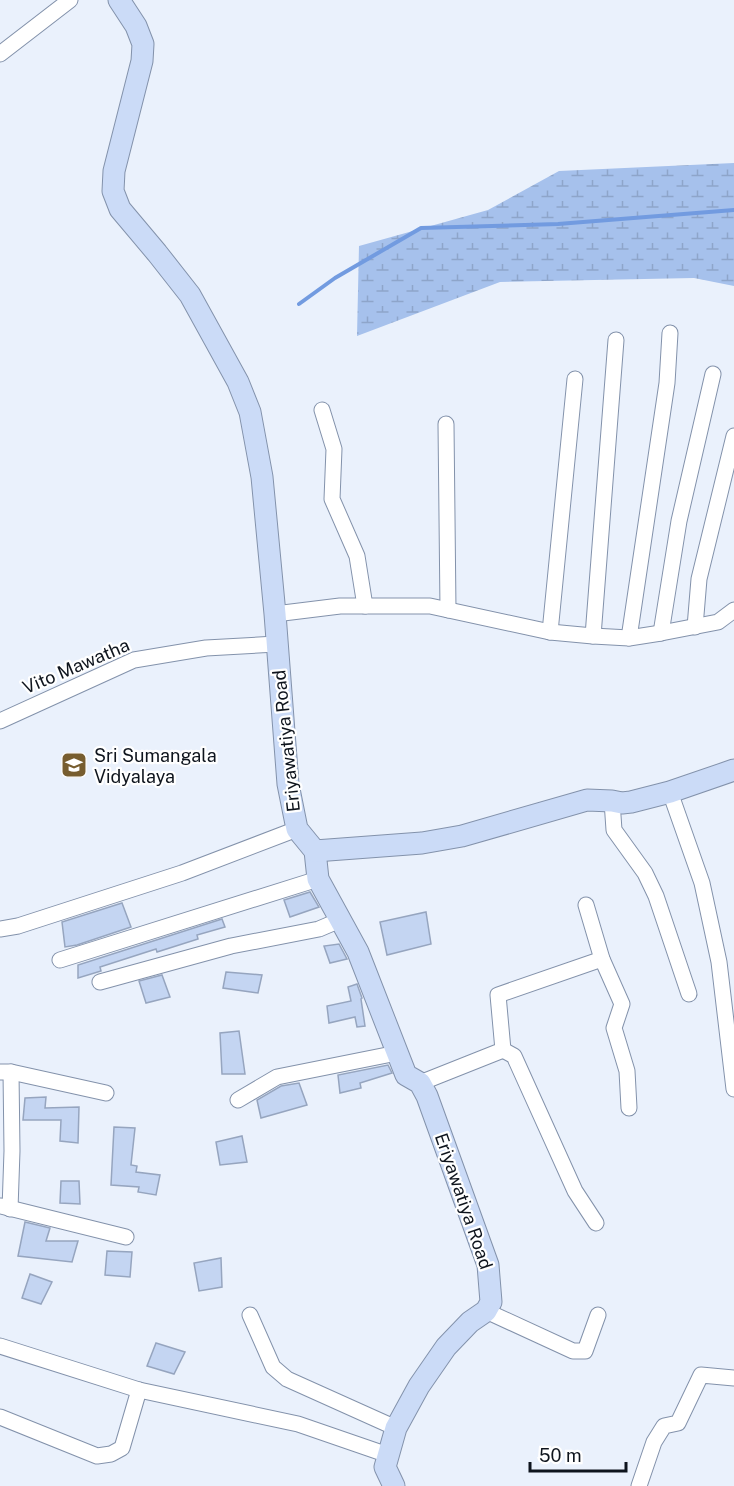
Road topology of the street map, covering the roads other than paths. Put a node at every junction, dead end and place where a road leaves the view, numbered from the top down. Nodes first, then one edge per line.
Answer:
1 (70, 0) edge
2 (119, 0) edge
3 (0, 54) edge
4 (670, 333) dead end
5 (616, 340) dead end
6 (713, 374) dead end
7 (575, 379) dead end
8 (322, 410) dead end
9 (446, 424) dead end
10 (734, 436) edge
11 (365, 606) junction
12 (448, 610) junction
13 (734, 610) edge
14 (275, 614) junction
15 (695, 627) junction
16 (550, 632) junction
17 (661, 633) junction
18 (593, 636) junction
19 (629, 638) junction
20 (276, 644) junction
21 (0, 721) edge
22 (734, 770) edge
23 (670, 792) junction
24 (612, 801) junction
25 (297, 829) junction
26 (315, 851) junction
27 (318, 879) junction
28 (586, 905) dead end
29 (340, 920) junction
30 (0, 929) edge
31 (602, 959) junction
32 (60, 960) dead end
33 (100, 982) dead end
34 (689, 994) dead end
35 (503, 1050) junction
36 (398, 1053) junction
37 (5, 1072) edge
38 (420, 1083) junction
39 (734, 1089) edge
40 (106, 1093) dead end
41 (238, 1100) dead end
42 (628, 1108) dead end
43 (5, 1208) edge
44 (596, 1223) dead end
45 (126, 1237) dead end
46 (486, 1311) junction
47 (250, 1314) dead end
48 (598, 1315) dead end
49 (0, 1346) edge
50 (734, 1378) edge
51 (139, 1390) junction
52 (0, 1417) edge
53 (396, 1428) junction
54 (388, 1455) junction
55 (394, 1486) edge
56 (639, 1486) edge

1 - 3 street
2 - 14 street, Eriyawatiya Road
4 - 19 street
5 - 18 street
6 - 17 street
7 - 16 street
8 - 11 street
9 - 12 street
10 - 15 street
11 - 12 street
11 - 14 street
12 - 16 street
13 - 15 street
14 - 20 street, Eriyawatiya Road
15 - 17 street
16 - 18 street
17 - 19 street
18 - 19 street
20 - 21 street, Vito Mawatha
20 - 25 street, Eriyawatiya Road
22 - 23 street
23 - 24 street
23 - 39 street
24 - 26 street
24 - 34 street
25 - 26 street, Eriyawatiya Road
25 - 30 street
26 - 27 street, Eriyawatiya Road
27 - 29 street, Eriyawatiya Road
27 - 32 street
28 - 31 street
29 - 33 street
29 - 36 street, Eriyawatiya Road
31 - 35 street
31 - 42 street
35 - 38 street
35 - 44 street
36 - 38 street, Eriyawatiya Road
36 - 41 street
37 - 40 street
37 - 43 street
38 - 46 street, Eriyawatiya Road
43 - 45 street
46 - 48 street
46 - 53 street
47 - 53 street
49 - 51 street
50 - 56 street
51 - 52 street
51 - 54 street
53 - 54 street
54 - 55 street

